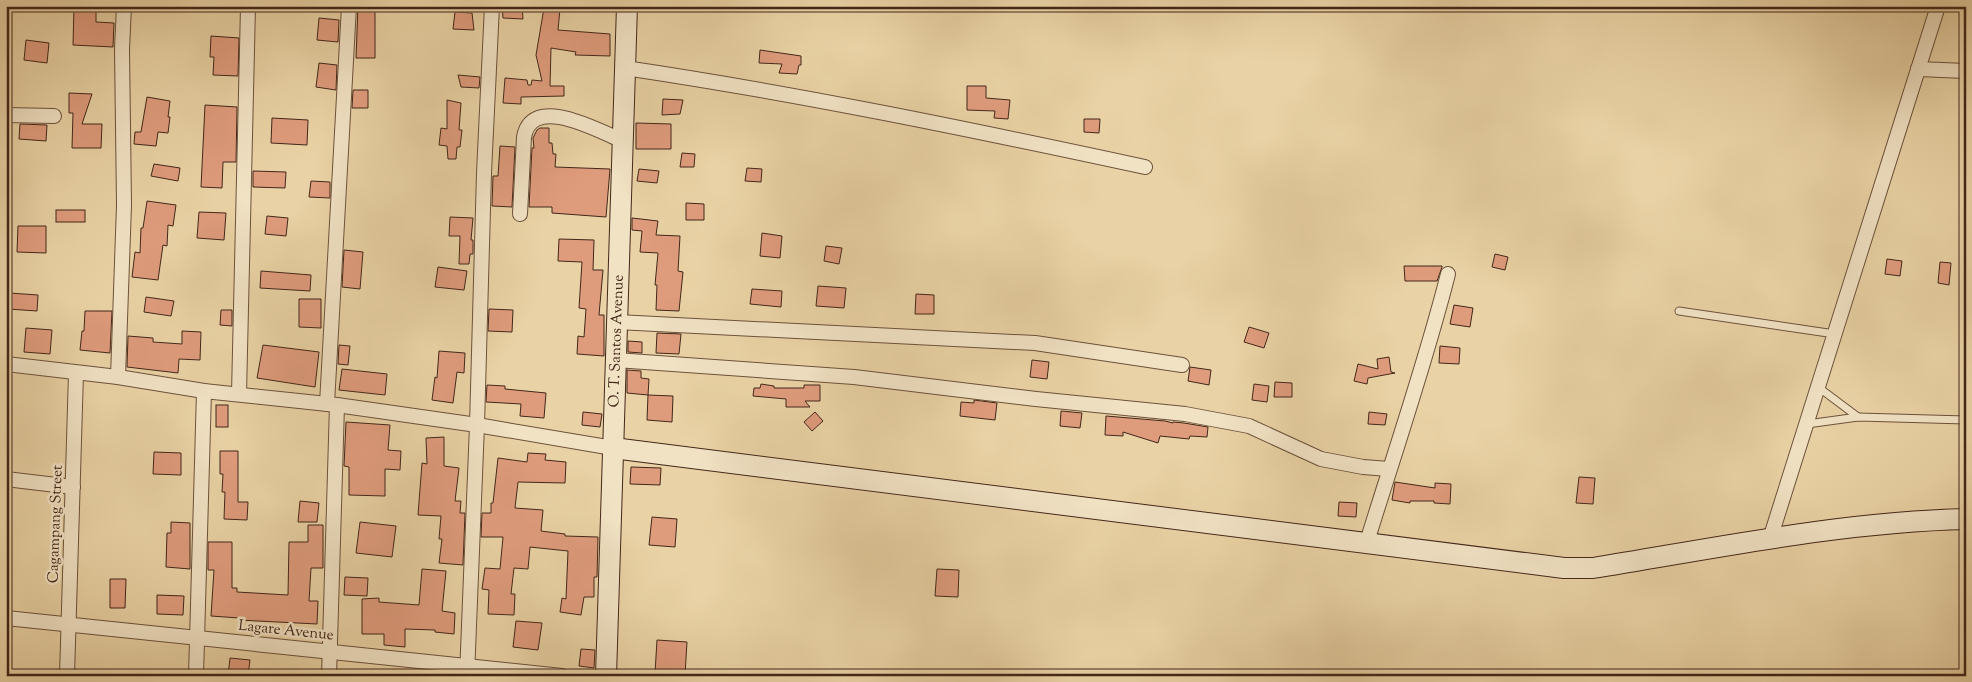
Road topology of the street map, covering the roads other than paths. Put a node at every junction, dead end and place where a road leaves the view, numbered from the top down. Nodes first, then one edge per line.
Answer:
1 (124, 6) edge
2 (248, 6) edge
3 (349, 6) edge
4 (492, 6) edge
5 (627, 6) edge
6 (1938, 6) edge
7 (625, 68) junction
8 (1918, 69) junction
9 (1966, 71) edge
10 (6, 115) edge
11 (54, 116) dead end
12 (623, 140) junction
13 (1145, 167) dead end
14 (520, 214) dead end
15 (1448, 274) dead end
16 (1679, 311) dead end
17 (617, 322) junction
18 (1835, 334) junction
19 (616, 360) junction
20 (6, 364) edge
21 (1182, 365) dead end
22 (76, 373) junction
23 (118, 377) junction
24 (1818, 387) junction
25 (204, 391) junction
26 (240, 394) junction
27 (332, 404) junction
28 (1858, 417) junction
29 (1964, 422) edge
30 (1806, 424) junction
31 (477, 425) junction
32 (613, 448) junction
33 (1389, 469) junction
34 (6, 479) edge
35 (73, 487) junction
36 (1966, 518) edge
37 (1770, 539) junction
38 (1366, 545) junction
39 (6, 618) edge
40 (69, 625) junction
41 (197, 638) junction
42 (330, 651) junction
43 (467, 670) edge
44 (67, 676) edge
45 (196, 676) edge
46 (329, 676) edge
47 (562, 676) edge
48 (606, 676) edge

1 - 23 street
2 - 26 street
3 - 27 street
4 - 31 street
5 - 7 street, O. T. Santos Avenue
6 - 8 street
7 - 12 street, O. T. Santos Avenue
7 - 13 street
8 - 9 street
8 - 18 street
10 - 11 street
12 - 14 street
12 - 17 street, O. T. Santos Avenue
15 - 33 street
16 - 18 lane
17 - 19 street, O. T. Santos Avenue
17 - 21 street
18 - 24 street
19 - 32 street, O. T. Santos Avenue
19 - 33 street
20 - 22 street
22 - 23 street
22 - 35 street, Cagampang Street
23 - 25 street
24 - 28 lane
24 - 30 street
25 - 26 street
25 - 41 street
26 - 27 street
27 - 31 street
27 - 42 street
28 - 29 lane
28 - 30 lane
30 - 37 street
31 - 32 street
31 - 43 street
32 - 38 street
32 - 48 street, O. T. Santos Avenue
33 - 38 street
34 - 35 street
35 - 40 street, Cagampang Street
36 - 37 street
37 - 38 street
39 - 40 street, Lagare Avenue
40 - 41 street, Lagare Avenue
40 - 44 street, Cagampang Street
41 - 42 street, Lagare Avenue
41 - 45 street
42 - 43 street, Lagare Avenue
42 - 46 street
43 - 47 street, Lagare Avenue

